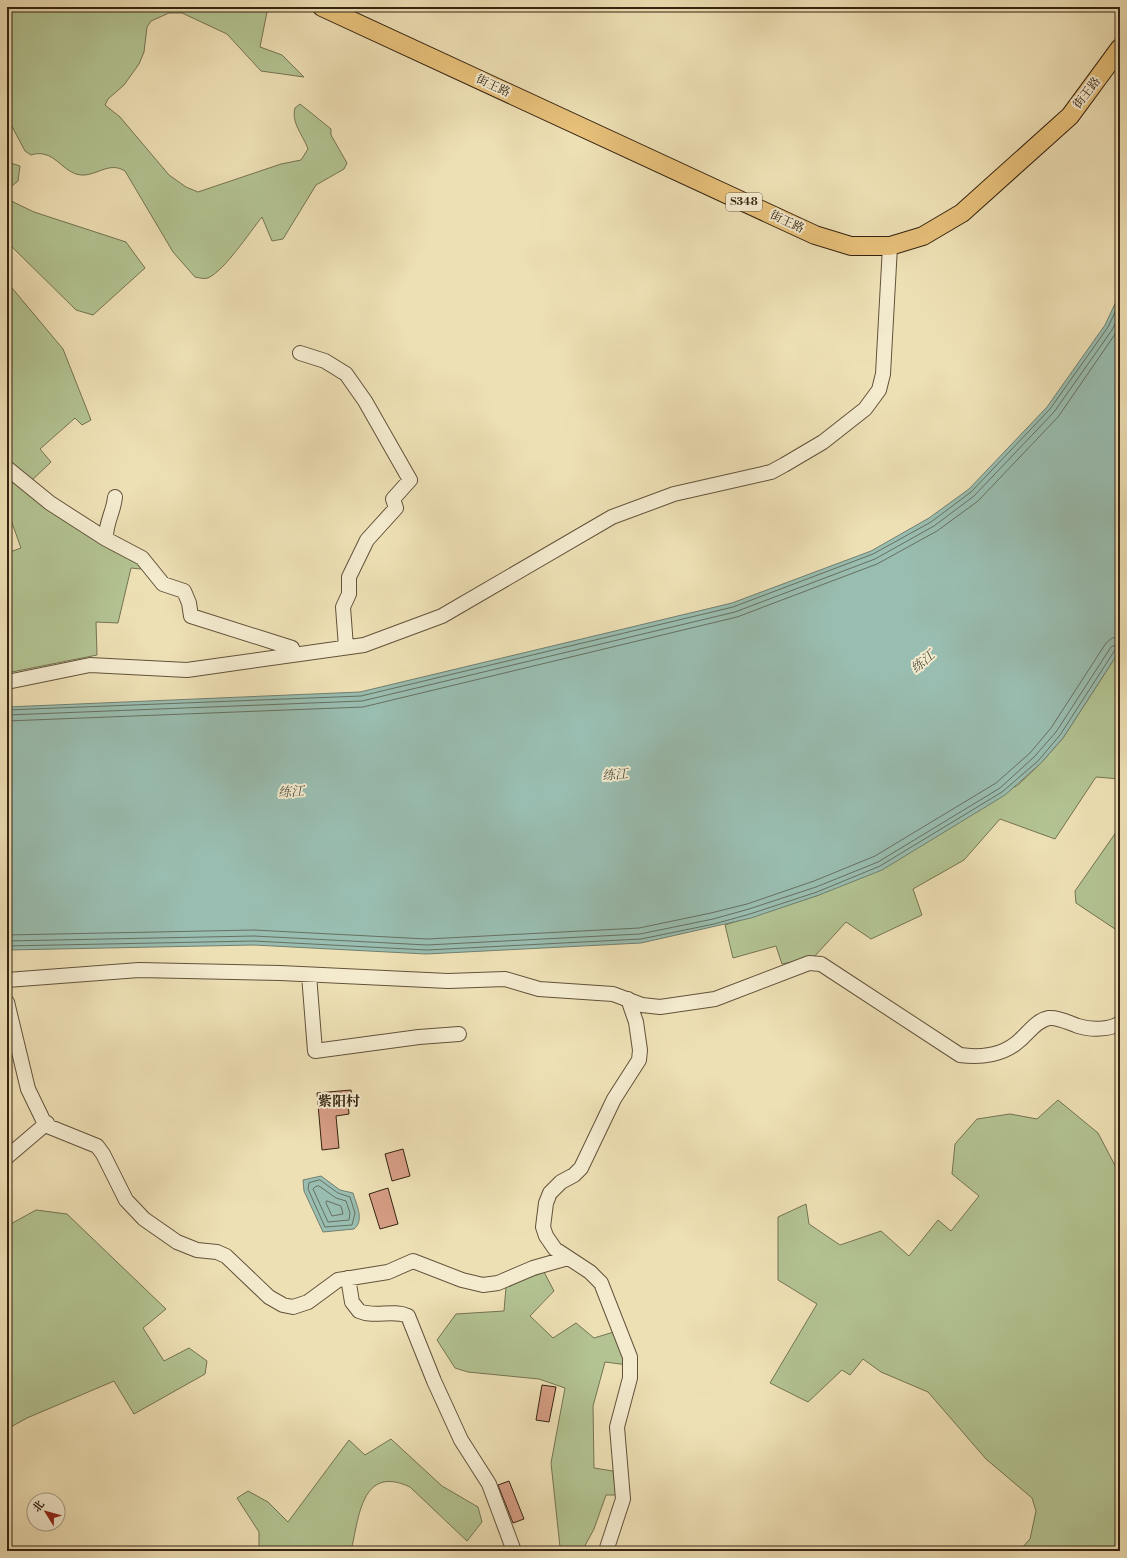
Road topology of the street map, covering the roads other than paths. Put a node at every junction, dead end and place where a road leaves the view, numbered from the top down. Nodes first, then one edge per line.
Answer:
1 (322, 7) edge
2 (1120, 48) edge
3 (890, 246) junction
4 (300, 353) dead end
5 (7, 468) edge
6 (115, 497) dead end
7 (106, 539) junction
8 (346, 648) junction
9 (294, 654) junction
10 (7, 682) edge
11 (309, 974) junction
12 (7, 980) edge
13 (628, 999) junction
14 (7, 1002) edge
15 (1120, 1023) edge
16 (459, 1034) dead end
17 (46, 1124) junction
18 (7, 1157) edge
19 (568, 1258) junction
20 (348, 1278) junction
21 (514, 1551) edge
22 (606, 1551) edge

1 - 3 main road, 街王路 / S348
2 - 3 main road, 街王路 / S348
3 - 8 street
4 - 8 street
5 - 7 street
6 - 7 street
7 - 9 street
8 - 9 street
9 - 10 street
11 - 12 street
11 - 13 street
11 - 16 street
13 - 15 street
13 - 19 street
14 - 17 street
17 - 18 street
17 - 20 street
19 - 20 street
19 - 22 street
20 - 21 street

